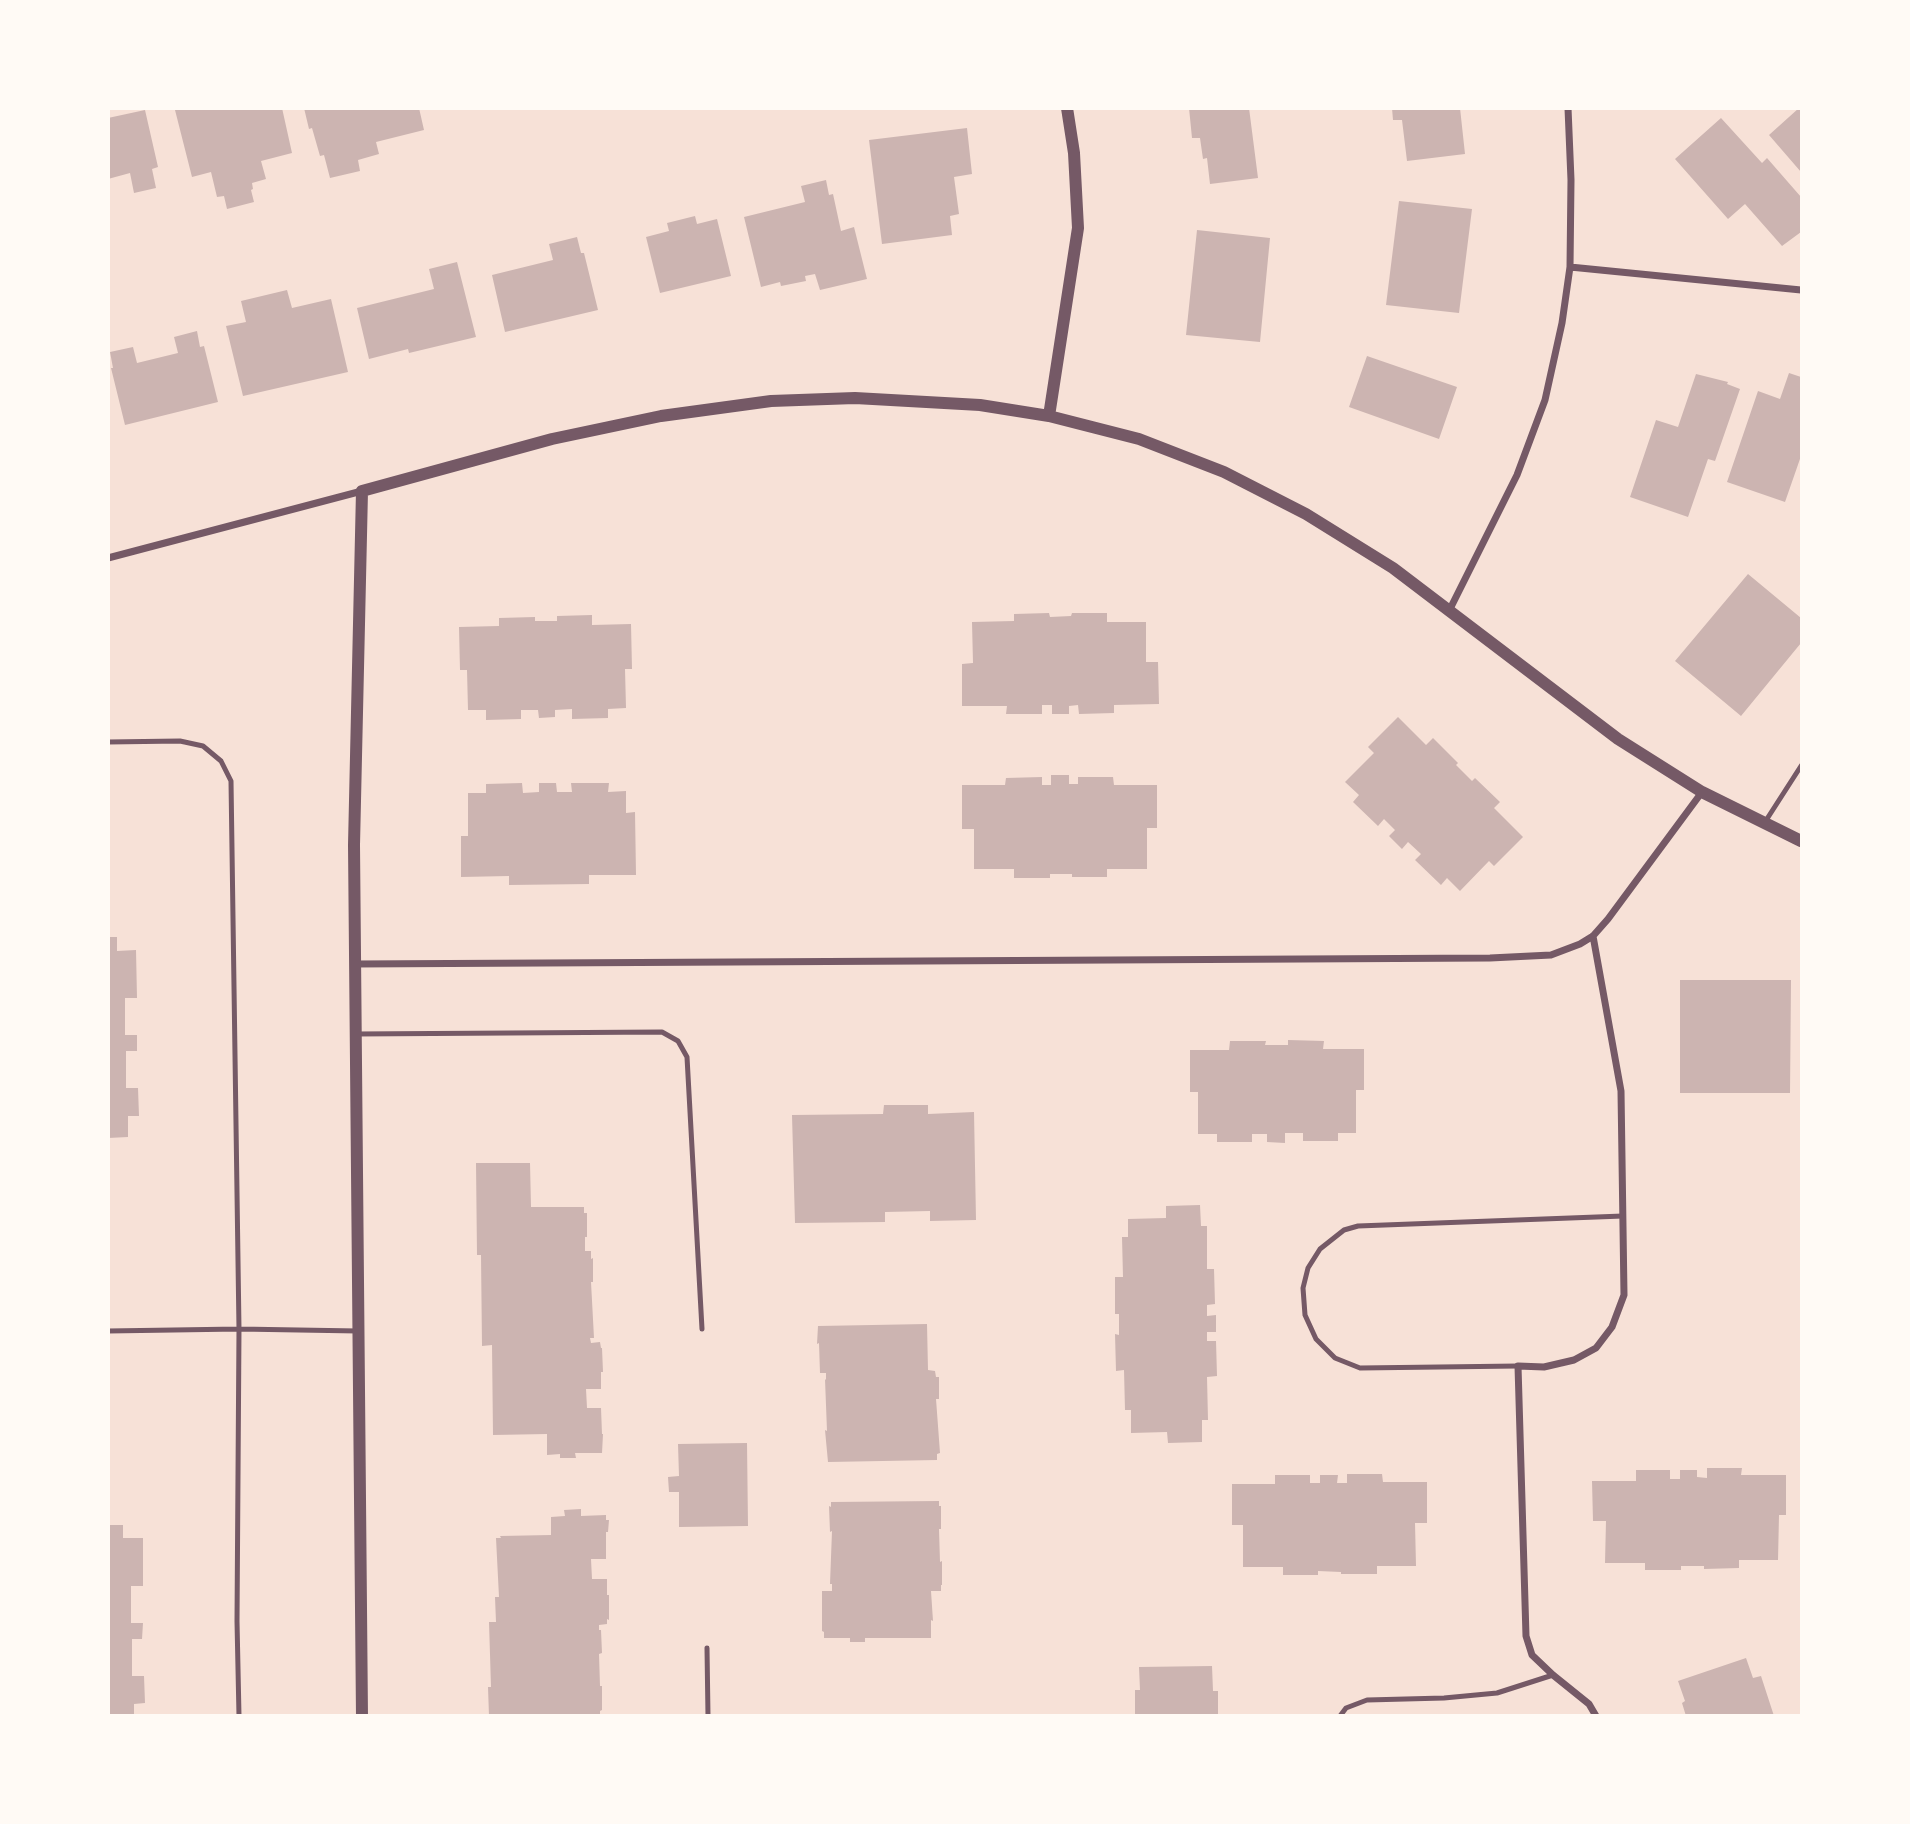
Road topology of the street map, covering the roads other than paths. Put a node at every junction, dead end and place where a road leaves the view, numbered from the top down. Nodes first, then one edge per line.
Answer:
1 (1066, 108) edge
2 (1568, 108) edge
3 (1570, 267) junction
4 (1801, 289) edge
5 (1049, 416) junction
6 (362, 491) junction
7 (108, 558) edge
8 (1450, 609) junction
9 (108, 742) edge
10 (1801, 766) edge
11 (1702, 792) junction
12 (1765, 823) junction
13 (1801, 841) edge
14 (1593, 936) junction
15 (355, 964) junction
16 (356, 1034) junction
17 (1623, 1216) junction
18 (239, 1329) junction
19 (702, 1329) dead end
20 (108, 1331) edge
21 (358, 1331) junction
22 (1518, 1366) junction
23 (707, 1648) dead end
24 (1553, 1675) junction
25 (239, 1716) edge
26 (362, 1716) edge
27 (708, 1716) edge
28 (1339, 1716) edge
29 (1596, 1716) edge

1 - 5 street
2 - 3 street
3 - 4 street
3 - 8 street
5 - 6 street
5 - 8 street
6 - 7 street
6 - 15 street
8 - 11 street
9 - 18 lane
10 - 12 lane
11 - 12 street
11 - 14 street
12 - 13 street
14 - 15 street
14 - 17 street
15 - 16 street
16 - 19 lane
16 - 21 street
17 - 22 street
17 - 22 lane
18 - 20 lane
18 - 21 lane
18 - 25 lane
21 - 26 street
22 - 24 street
23 - 27 lane
24 - 28 lane
24 - 29 street

